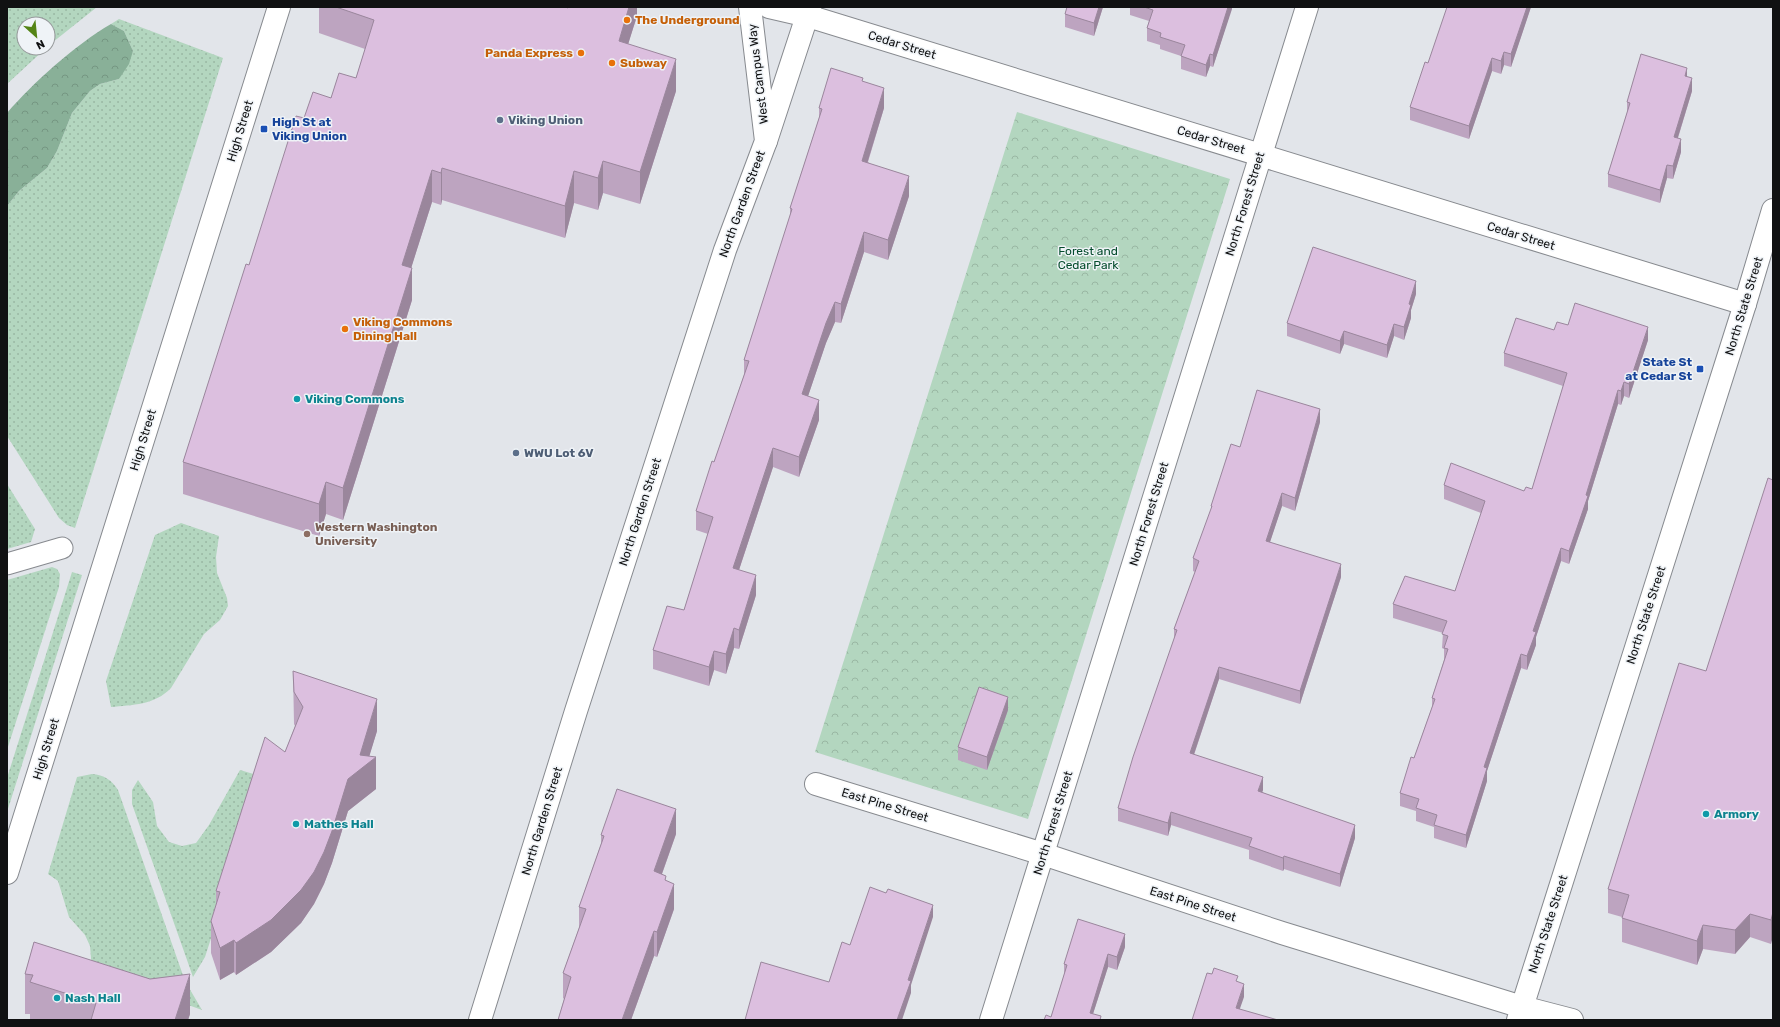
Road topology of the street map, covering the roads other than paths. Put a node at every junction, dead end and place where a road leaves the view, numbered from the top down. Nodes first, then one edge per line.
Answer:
1 (279, 7) edge
2 (750, 7) edge
3 (769, 7) edge
4 (1307, 7) edge
5 (809, 12) edge
6 (766, 141) junction
7 (1260, 156) junction
8 (1773, 210) edge
9 (1745, 304) junction
10 (62, 548) dead end
11 (7, 564) edge
12 (816, 784) dead end
13 (1043, 854) junction
14 (7, 873) edge
15 (1520, 1014) edge
16 (480, 1020) edge
17 (991, 1020) edge
18 (1572, 1020) edge

1 - 14 street, High Street
2 - 6 street, West Campus Way
3 - 5 street, Cedar Street
4 - 7 street, North Forest Street
5 - 6 street, North Garden Street
5 - 7 street, Cedar Street
6 - 16 street, North Garden Street
7 - 9 street, Cedar Street
7 - 13 street, North Forest Street
8 - 9 street, North State Street
9 - 15 street, North State Street
10 - 11 street
12 - 13 street, East Pine Street
13 - 15 street, East Pine Street
13 - 17 street, North Forest Street
15 - 18 street, East Pine Street

